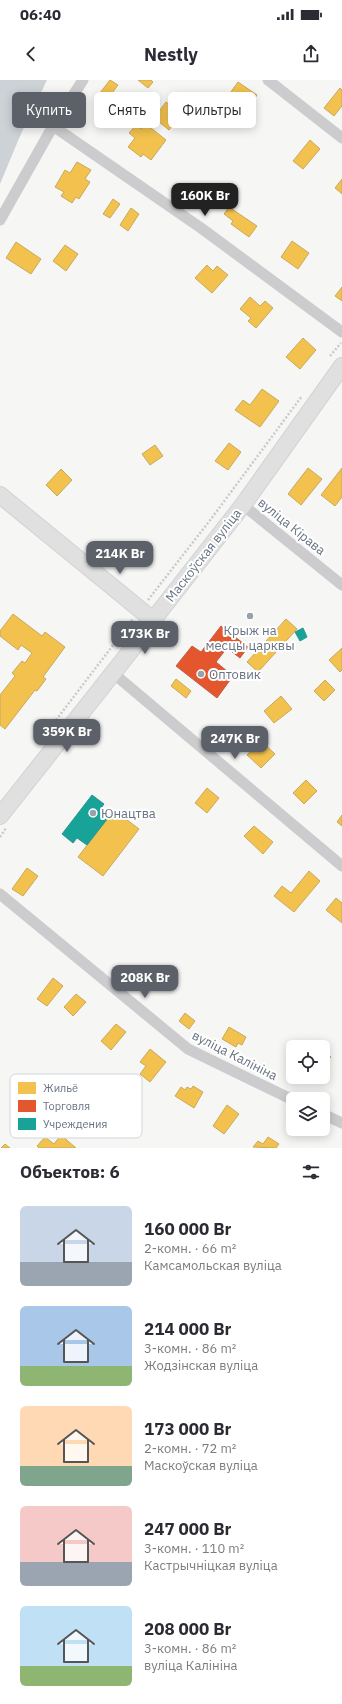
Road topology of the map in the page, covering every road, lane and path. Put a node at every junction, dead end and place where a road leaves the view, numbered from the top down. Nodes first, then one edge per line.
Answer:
1 (83, 80) edge
2 (268, 80) edge
3 (75, 92) edge
4 (52, 128) edge
5 (56, 128) edge
6 (342, 138) edge
7 (0, 220) edge
8 (342, 332) edge
9 (342, 341) edge
10 (335, 363) edge
11 (305, 392) dead end
12 (0, 495) edge
13 (243, 504) junction
14 (342, 585) edge
15 (140, 610) junction
16 (153, 620) junction
17 (113, 673) junction
18 (52, 726) dead end
19 (0, 816) edge
20 (342, 866) edge
21 (0, 894) edge
22 (286, 1097) edge
23 (330, 1117) edge
24 (342, 1123) edge

1 - 3 street
2 - 6 street
4 - 7 street
5 - 8 street
9 - 10 path
10 - 13 main road, Маскоўская вуліца
11 - 15 path
12 - 15 main road
13 - 14 street, вуліца Кірава
13 - 16 main road, Маскоўская вуліца
15 - 16 main road
15 - 18 path
16 - 17 main road, Маскоўская вуліца
17 - 19 main road, Маскоўская вуліца
17 - 20 street
21 - 22 street, вуліца Калініна
23 - 24 street

